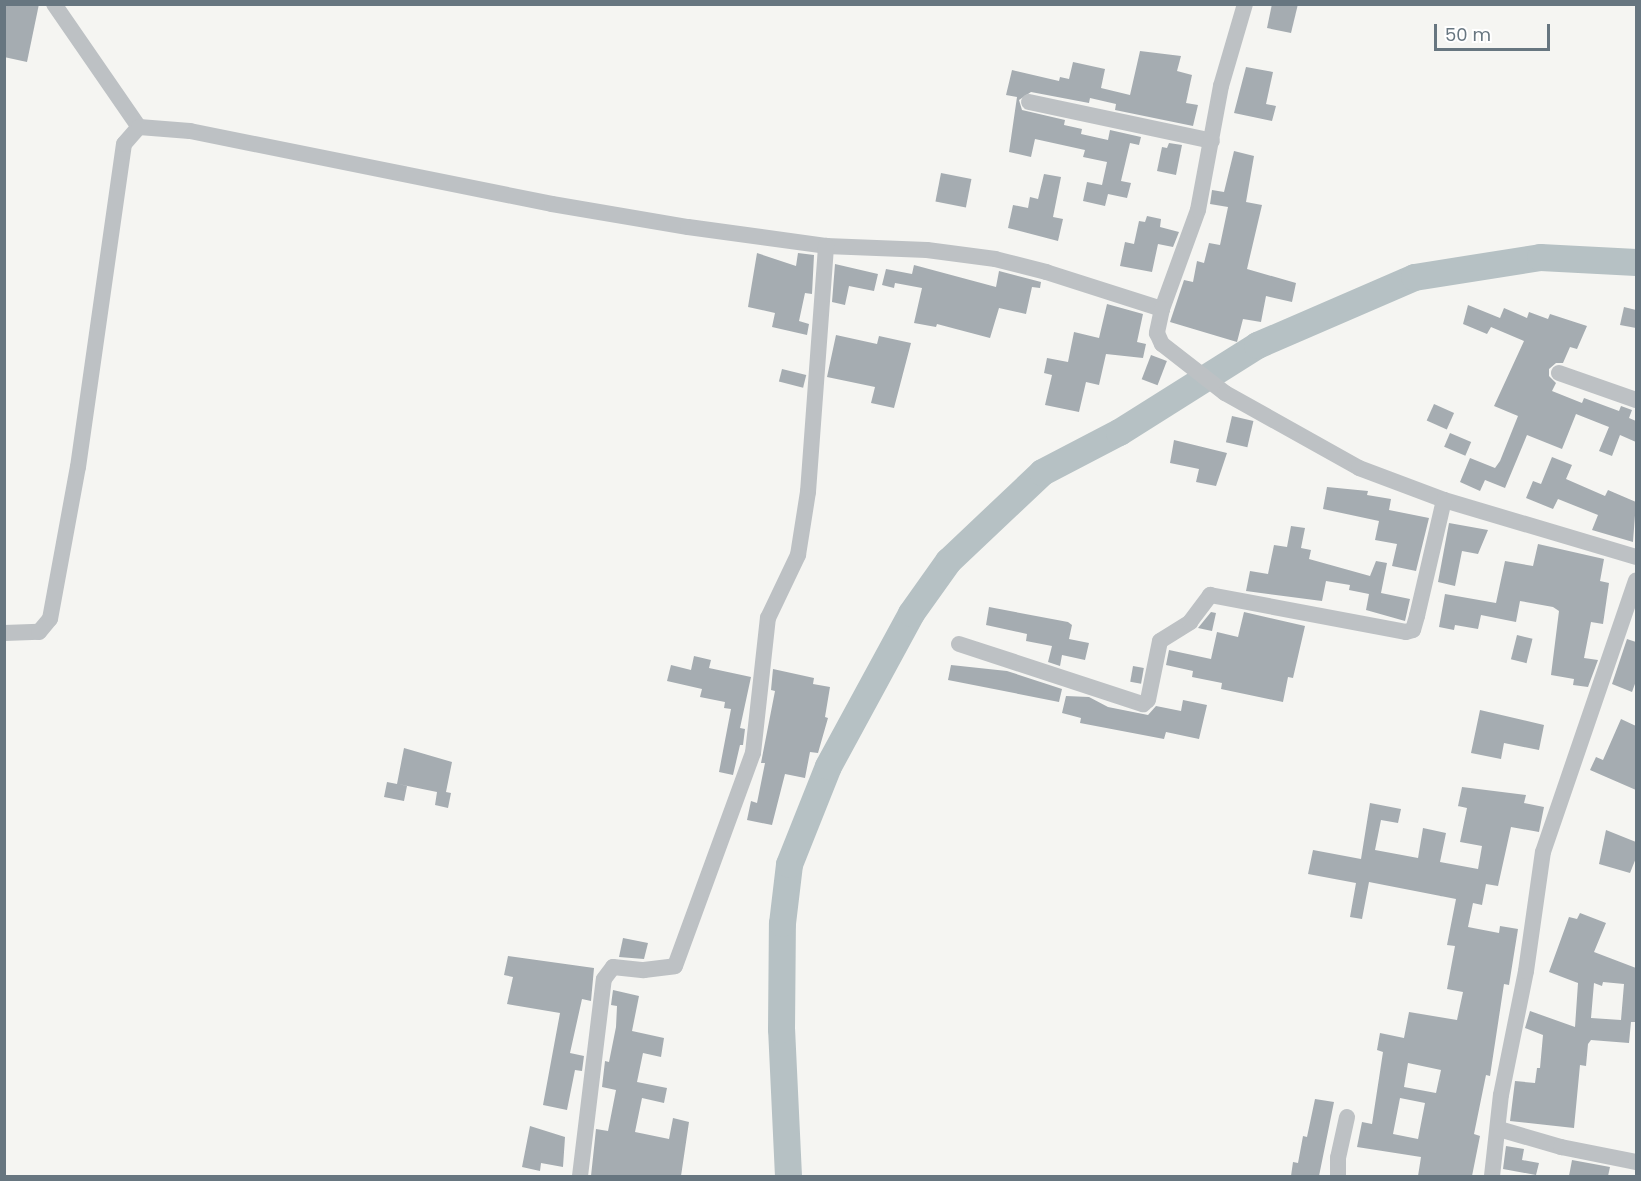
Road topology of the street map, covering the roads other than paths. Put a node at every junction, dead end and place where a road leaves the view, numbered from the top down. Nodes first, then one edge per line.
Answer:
1 (54, 4) edge
2 (1245, 4) edge
3 (1029, 102) dead end
4 (139, 127) junction
5 (1212, 141) junction
6 (826, 246) junction
7 (1162, 309) junction
8 (1559, 373) dead end
9 (1636, 400) edge
10 (1444, 500) junction
11 (1636, 557) edge
12 (1636, 581) edge
13 (4, 633) edge
14 (959, 644) dead end
15 (1347, 1117) dead end
16 (1499, 1129) junction
17 (1636, 1162) edge
18 (580, 1176) edge
19 (1338, 1176) edge
20 (1492, 1176) edge

1 - 4 street
2 - 5 street
3 - 5 street
4 - 6 street
4 - 13 street
5 - 7 street
6 - 7 street
6 - 18 street
7 - 10 street
8 - 9 street
10 - 11 street
10 - 14 street
12 - 16 street
15 - 19 street
16 - 17 street
16 - 20 street

